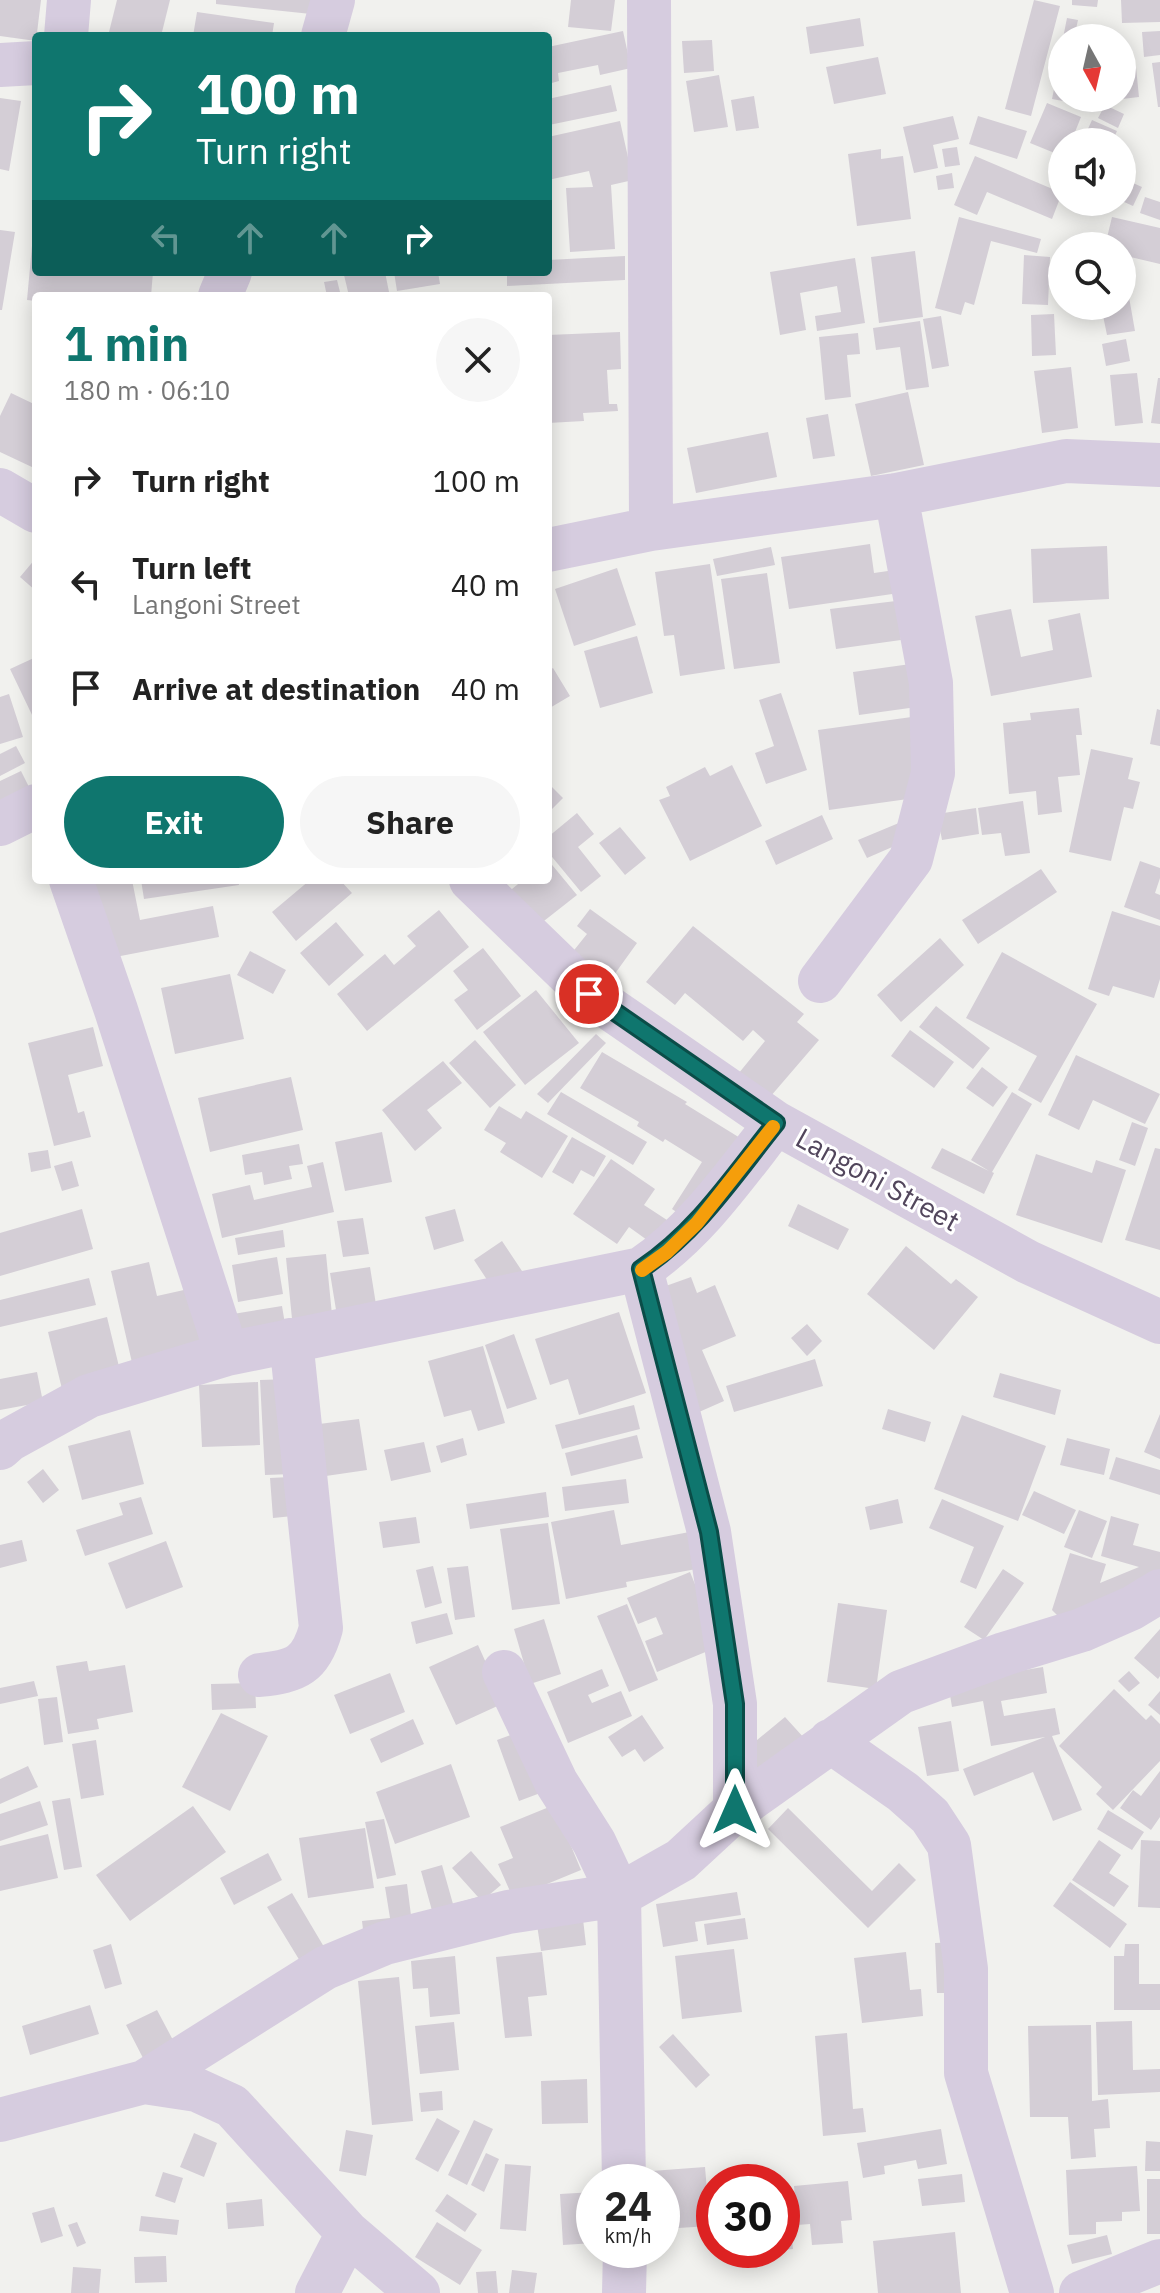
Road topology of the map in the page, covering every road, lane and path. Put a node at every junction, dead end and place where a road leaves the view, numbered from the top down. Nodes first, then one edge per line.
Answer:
1 (69, 0) edge
2 (333, 0) edge
3 (649, 0) edge
4 (66, 32) edge
5 (324, 32) edge
6 (32, 63) edge
7 (0, 65) edge
8 (1160, 465) edge
9 (0, 490) edge
10 (896, 495) junction
11 (32, 509) edge
12 (651, 529) junction
13 (552, 549) edge
14 (32, 808) edge
15 (0, 824) edge
16 (72, 884) edge
17 (475, 884) edge
18 (820, 981) dead end
19 (776, 1123) junction
20 (641, 1269) junction
21 (1160, 1322) edge
22 (291, 1340) junction
23 (227, 1354) junction
24 (0, 1448) edge
25 (1160, 1591) edge
26 (504, 1672) dead end
27 (260, 1675) dead end
28 (830, 1741) junction
29 (735, 1810) junction
30 (619, 1895) junction
31 (144, 2082) junction
32 (0, 2120) edge
33 (624, 2164) edge
34 (348, 2233) junction
35 (1160, 2261) edge
36 (625, 2268) edge
37 (317, 2293) edge
38 (418, 2293) edge
39 (624, 2293) edge
40 (1032, 2293) edge
41 (1081, 2293) edge

1 - 4 street
2 - 5 street
3 - 12 street
6 - 7 street
8 - 10 street
9 - 11 street
10 - 12 street
10 - 18 street
12 - 13 street
14 - 15 street
16 - 23 street
17 - 19 street, Langoni Street
19 - 20 street
19 - 21 street, Langoni Street
20 - 22 street
20 - 29 street
22 - 23 street
22 - 27 street
23 - 24 street
25 - 28 street
26 - 30 street
28 - 29 street
28 - 40 street
29 - 30 street
30 - 31 street
30 - 33 street
31 - 32 street
31 - 34 street
34 - 37 street
34 - 38 street
35 - 41 street
36 - 39 street

